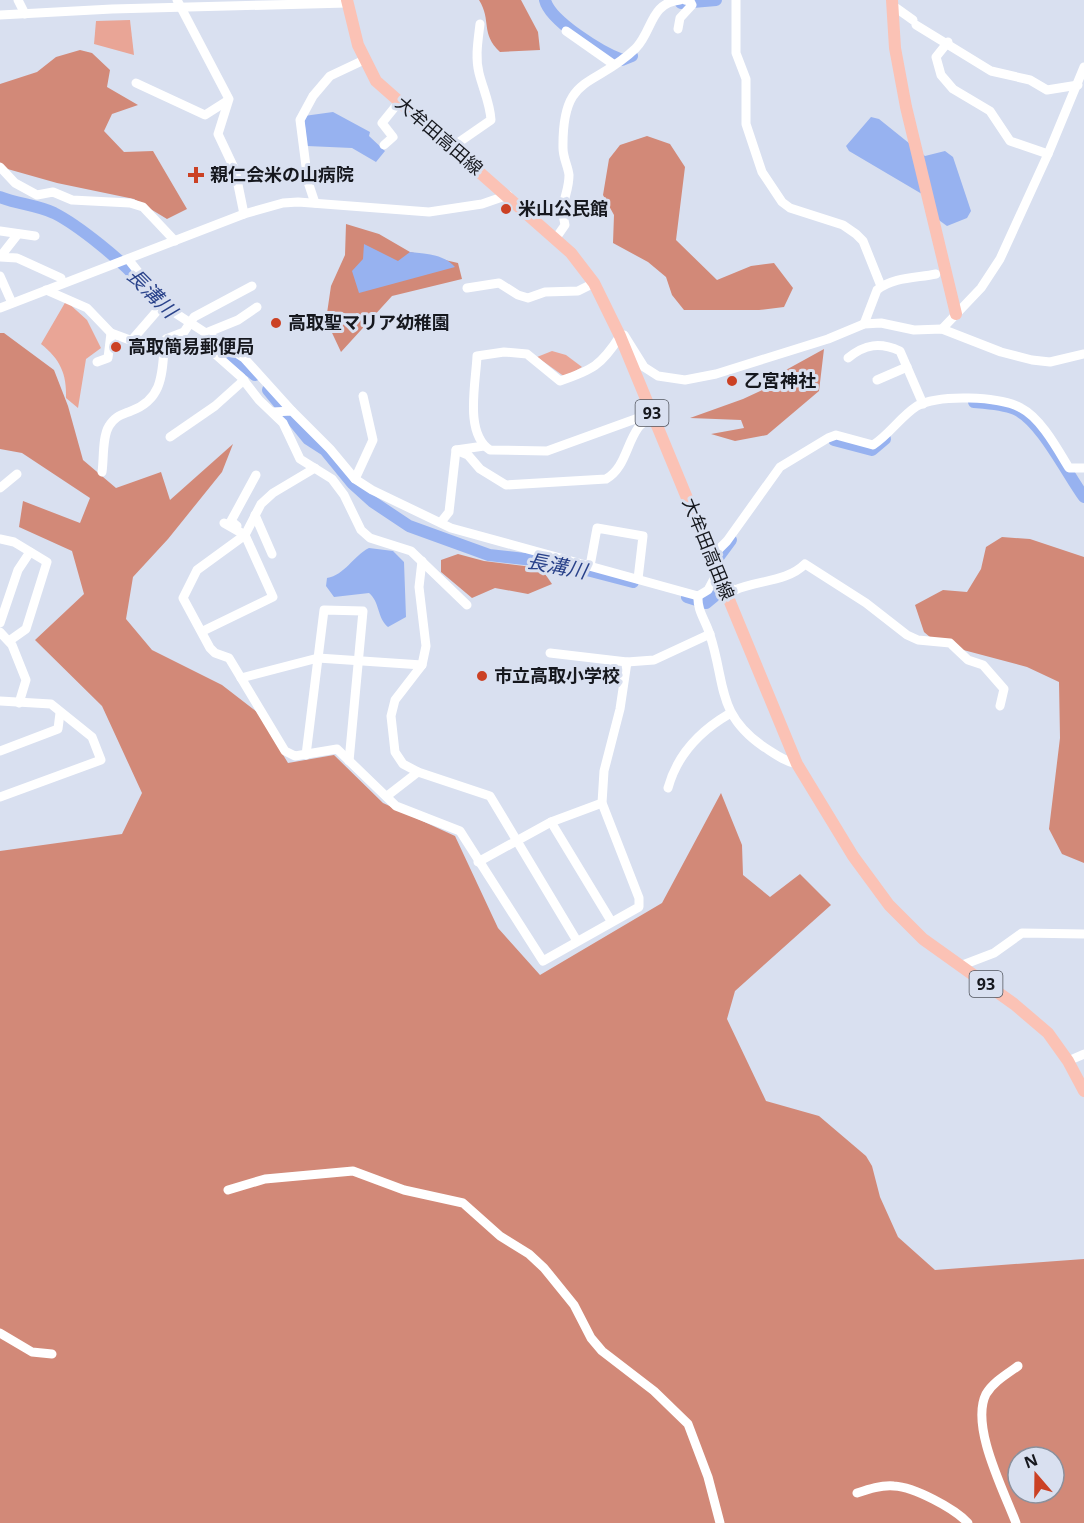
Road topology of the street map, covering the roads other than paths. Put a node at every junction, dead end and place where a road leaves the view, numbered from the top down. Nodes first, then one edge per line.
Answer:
1 (18, 0) edge
2 (680, 0) edge
3 (685, 0) edge
4 (736, 0) edge
5 (347, 1) edge
6 (892, 2) edge
7 (179, 3) edge
8 (249, 3) edge
9 (110, 4) edge
10 (25, 14) junction
11 (0, 15) edge
12 (480, 24) dead end
13 (678, 29) dead end
14 (566, 31) dead end
15 (948, 42) junction
16 (364, 60) junction
17 (613, 64) junction
18 (1084, 67) edge
19 (136, 83) dead end
20 (1078, 85) junction
21 (229, 99) junction
22 (399, 102) junction
23 (384, 145) dead end
24 (452, 147) junction
25 (1048, 154) junction
26 (0, 167) edge
27 (508, 195) junction
28 (315, 203) junction
29 (244, 214) junction
30 (0, 231) edge
31 (18, 234) junction
32 (35, 236) dead end
33 (556, 238) junction
34 (175, 241) junction
35 (128, 259) junction
36 (936, 274) dead end
37 (0, 276) edge
38 (60, 278) dead end
39 (594, 283) junction
40 (252, 286) dead end
41 (881, 286) junction
42 (467, 288) dead end
43 (46, 290) junction
44 (12, 303) junction
45 (257, 307) dead end
46 (0, 308) edge
47 (158, 311) dead end
48 (956, 314) junction
49 (191, 322) junction
50 (864, 324) junction
51 (942, 329) junction
52 (111, 333) junction
53 (206, 333) junction
54 (620, 336) junction
55 (131, 341) junction
56 (163, 350) junction
57 (1084, 354) edge
58 (848, 358) dead end
59 (97, 362) dead end
60 (907, 367) junction
61 (244, 380) junction
62 (877, 380) dead end
63 (363, 396) dead end
64 (923, 404) junction
65 (292, 411) junction
66 (273, 412) junction
67 (652, 415) junction
68 (170, 437) dead end
69 (484, 446) junction
70 (456, 450) junction
71 (315, 468) junction
72 (1084, 468) edge
73 (102, 472) dead end
74 (17, 474) dead end
75 (256, 475) dead end
76 (355, 479) junction
77 (0, 488) edge
78 (255, 515) junction
79 (441, 522) junction
80 (225, 523) dead end
81 (246, 533) junction
82 (0, 539) edge
83 (30, 552) junction
84 (272, 554) dead end
85 (711, 557) junction
86 (422, 561) junction
87 (590, 566) junction
88 (719, 578) junction
89 (638, 579) junction
90 (698, 596) junction
91 (467, 605) dead end
92 (0, 623) edge
93 (203, 631) junction
94 (0, 632) edge
95 (710, 634) junction
96 (9, 641) junction
97 (550, 653) dead end
98 (318, 658) junction
99 (360, 662) junction
100 (627, 662) junction
101 (422, 665) junction
102 (241, 678) junction
103 (0, 701) edge
104 (19, 703) junction
105 (1000, 706) dead end
106 (60, 712) junction
107 (729, 714) junction
108 (0, 751) edge
109 (306, 754) junction
110 (349, 761) junction
111 (797, 764) junction
112 (418, 772) junction
113 (668, 788) dead end
114 (387, 796) junction
115 (0, 797) edge
116 (602, 803) junction
117 (551, 822) junction
118 (517, 841) junction
119 (478, 862) junction
120 (611, 921) junction
121 (1084, 934) edge
122 (577, 941) junction
123 (960, 966) junction
124 (1084, 1054) edge
125 (1068, 1061) junction
126 (1084, 1091) edge
127 (228, 1190) dead end
128 (0, 1334) edge
129 (52, 1354) dead end
130 (1018, 1366) dead end
131 (857, 1493) dead end
132 (720, 1523) edge
133 (968, 1523) edge
134 (1016, 1523) edge

1 - 10 street
2 - 17 street
3 - 13 street
4 - 41 street
5 - 8 street
5 - 16 main road, 大牟田高田線 / 93
6 - 15 street
6 - 48 main road
7 - 8 street
7 - 9 street
7 - 21 street
9 - 10 street
10 - 11 street
12 - 24 street
14 - 17 street
15 - 20 street
15 - 25 street
16 - 22 main road, 大牟田高田線 / 93
16 - 28 street
17 - 33 street
18 - 20 street
19 - 21 street
20 - 25 street
21 - 29 street
22 - 23 street
22 - 24 main road, 大牟田高田線 / 93
24 - 27 main road, 大牟田高田線 / 93
25 - 48 street
26 - 34 street
27 - 28 street
27 - 33 main road, 大牟田高田線 / 93
28 - 29 street
29 - 34 street
30 - 31 street
31 - 32 street
31 - 38 street
33 - 39 main road, 大牟田高田線 / 93
34 - 35 street
35 - 43 street
35 - 49 street
36 - 41 street
37 - 44 street
39 - 42 street
39 - 54 main road, 大牟田高田線 / 93
40 - 49 street
41 - 50 street
43 - 44 street
43 - 52 street
44 - 46 street
45 - 53 street
47 - 55 street
48 - 51 street
49 - 53 street
49 - 56 street
50 - 51 street
50 - 54 street
51 - 57 street
52 - 55 street
52 - 59 street
53 - 65 street
54 - 67 main road, 大牟田高田線 / 93
54 - 69 street
55 - 56 street
56 - 61 street
56 - 73 street
58 - 60 street
60 - 62 street
60 - 64 street
61 - 66 street
61 - 68 street
63 - 76 street
64 - 72 street
64 - 85 street
65 - 66 street
65 - 76 street
66 - 71 street
67 - 69 street
67 - 70 street
67 - 85 main road, 大牟田高田線 / 93
69 - 70 street
70 - 79 street
71 - 78 street
71 - 86 street
74 - 77 street
75 - 81 street
76 - 79 street
78 - 81 street
78 - 84 street
79 - 87 street
80 - 81 street
81 - 93 street
81 - 93 street
82 - 83 street
83 - 92 street
83 - 96 street
85 - 88 main road, 大牟田高田線 / 93
86 - 91 street
86 - 101 street
87 - 89 street
87 - 89 street
88 - 90 street
88 - 105 street
88 - 111 main road, 大牟田高田線 / 93
89 - 90 street
90 - 95 street
93 - 102 street
94 - 96 street
95 - 100 street
95 - 107 street
96 - 104 street
97 - 100 street
98 - 99 street
98 - 99 street
98 - 102 street
98 - 109 street
99 - 101 street
99 - 110 street
100 - 116 street
101 - 112 street
102 - 109 street
103 - 104 street
104 - 106 street
106 - 108 street
106 - 115 street
107 - 111 street
107 - 113 street
109 - 110 street
110 - 114 street
111 - 123 main road, 大牟田高田線 / 93
112 - 114 street
112 - 118 street
114 - 119 street
116 - 117 street
116 - 120 street
117 - 118 street
117 - 120 street
118 - 119 street
118 - 122 street
119 - 122 street
120 - 122 street
121 - 123 street
123 - 125 main road, 大牟田高田線 / 93
124 - 125 street
125 - 126 main road, 大牟田高田線 / 93
127 - 132 street
128 - 129 street
130 - 134 street
131 - 133 street

